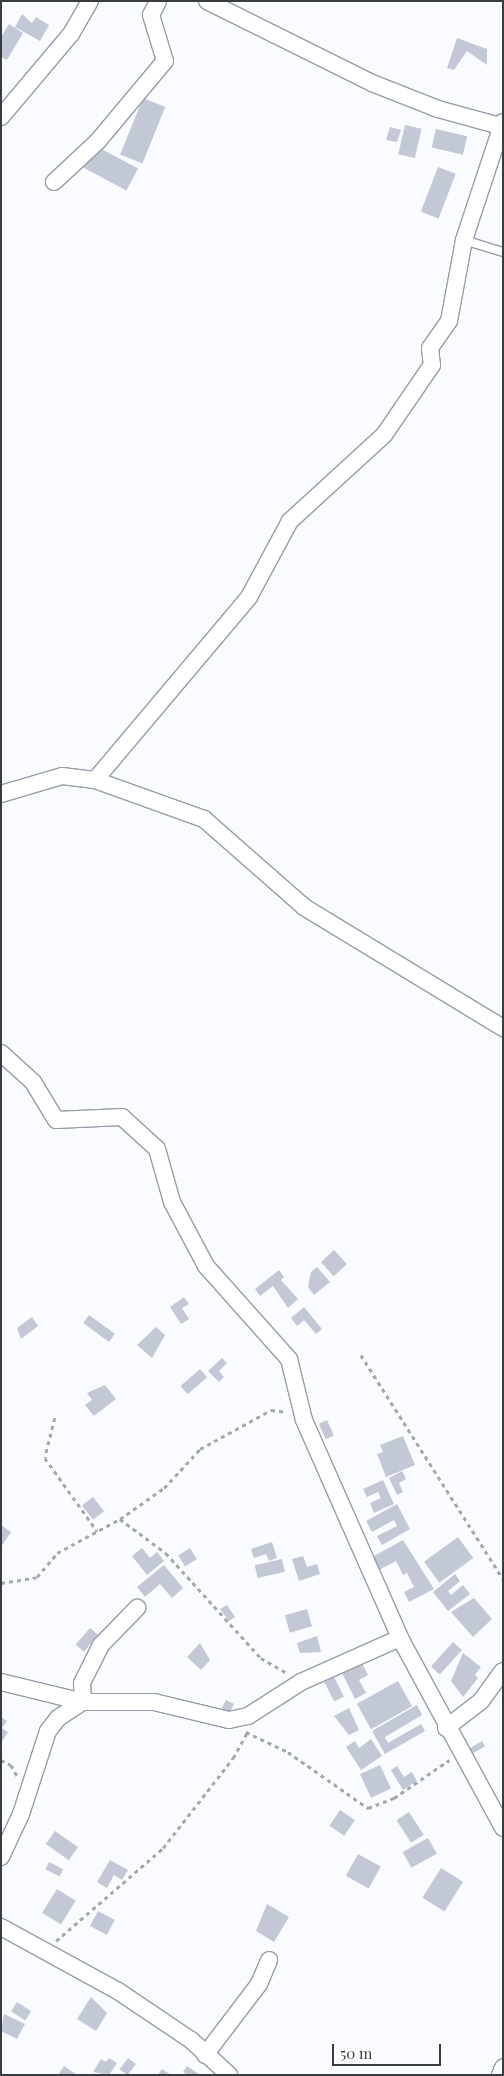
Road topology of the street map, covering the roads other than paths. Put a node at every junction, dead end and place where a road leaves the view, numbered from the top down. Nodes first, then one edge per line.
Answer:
1 (90, 1) edge
2 (158, 1) edge
3 (207, 1) edge
4 (1, 117) edge
5 (502, 124) edge
6 (500, 148) edge
7 (54, 182) dead end
8 (464, 240) junction
9 (503, 252) edge
10 (95, 780) junction
11 (1, 794) edge
12 (503, 1028) edge
13 (1, 1053) edge
14 (137, 1608) dead end
15 (400, 1638) junction
16 (503, 1671) edge
17 (1, 1682) edge
18 (83, 1702) junction
19 (446, 1728) junction
20 (503, 1828) edge
21 (1, 1857) edge
22 (1, 1927) edge
23 (269, 1960) dead end
24 (205, 2055) junction
25 (503, 2068) edge
26 (229, 2075) edge
27 (500, 2075) edge

1 - 4 street
2 - 7 street
3 - 5 street
5 - 6 street
6 - 8 street
8 - 9 lane
8 - 10 street
10 - 11 street
10 - 12 street
13 - 15 street
14 - 18 street
15 - 18 street
15 - 19 street
16 - 19 street
17 - 18 street
18 - 21 street
19 - 20 street
22 - 24 street
23 - 24 street
24 - 26 street
25 - 27 street

